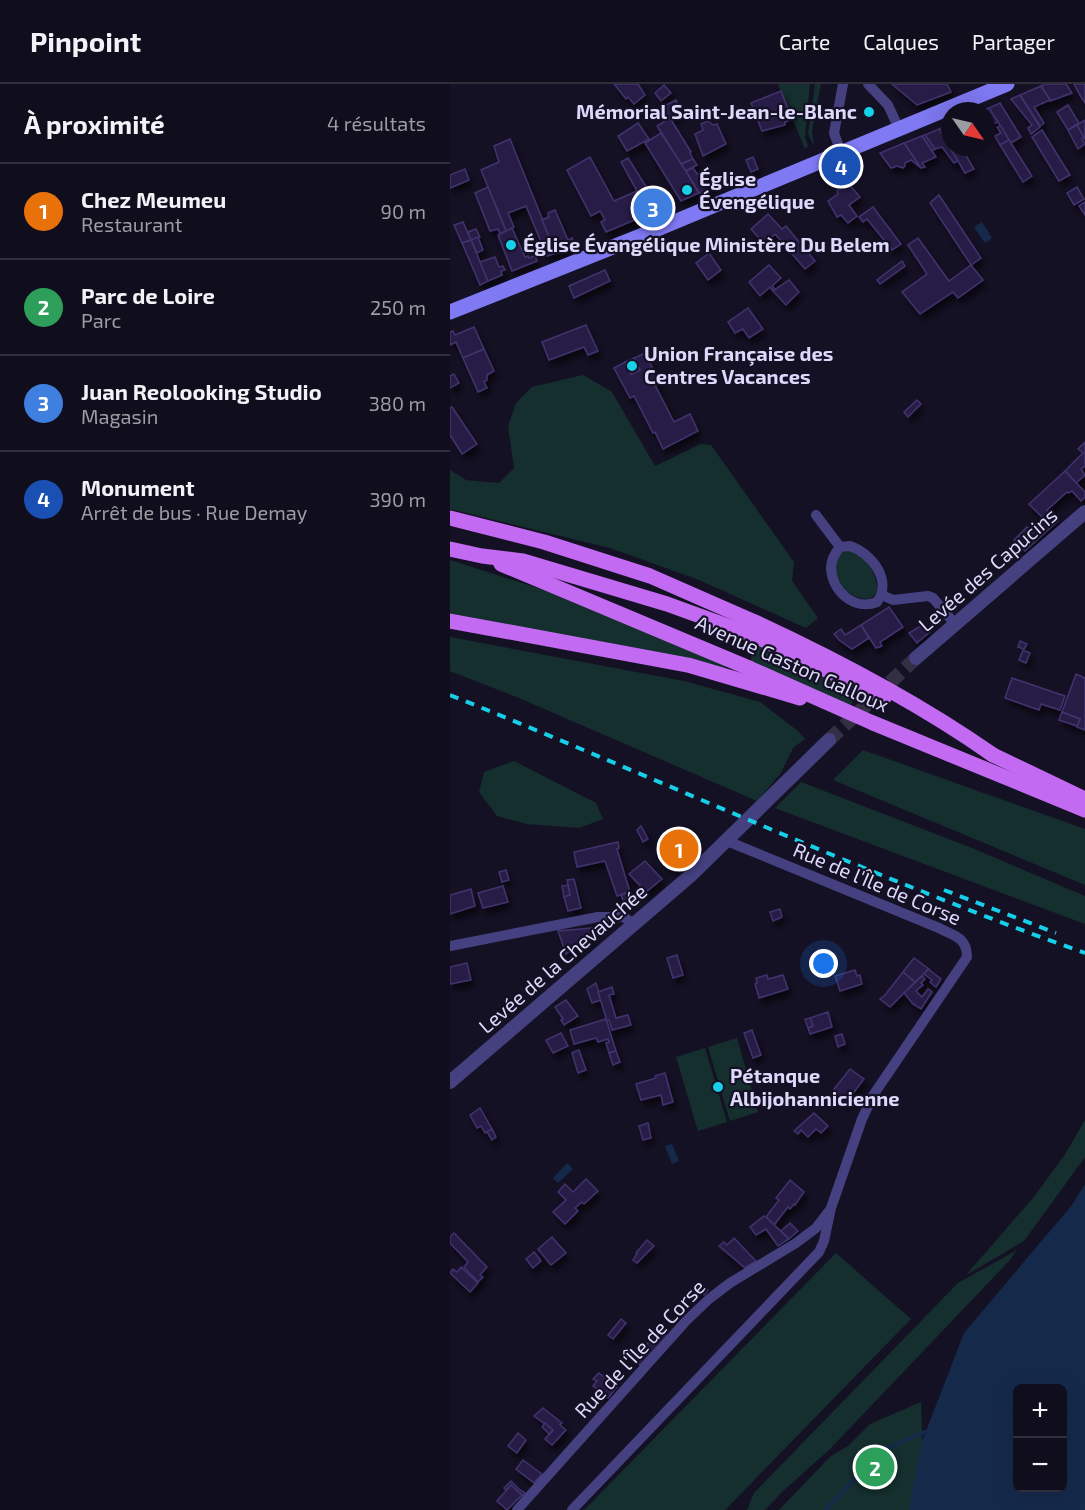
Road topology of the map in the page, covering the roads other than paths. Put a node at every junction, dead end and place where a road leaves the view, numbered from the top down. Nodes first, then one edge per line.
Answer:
1 (843, 84) edge
2 (868, 84) edge
3 (1007, 84) edge
4 (899, 129) junction
5 (841, 152) junction
6 (450, 312) edge
7 (1085, 512) edge
8 (816, 516) dead end
9 (450, 518) edge
10 (840, 546) junction
11 (450, 549) edge
12 (482, 556) junction
13 (882, 595) junction
14 (450, 621) edge
15 (955, 624) junction
16 (755, 629) junction
17 (916, 658) tunnel mouth
18 (873, 723) junction
19 (829, 740) tunnel mouth
20 (1085, 799) edge
21 (1085, 810) edge
22 (727, 841) junction
23 (634, 925) junction
24 (450, 946) edge
25 (450, 1082) edge
26 (831, 1208) junction
27 (517, 1510) edge
28 (572, 1510) edge

1 - 5 street
2 - 4 street
3 - 4 main road
4 - 5 main road
5 - 6 main road
7 - 15 street, Levée des Capucins
8 - 10 street
9 - 16 main road
10 - 13 street
10 - 13 street
11 - 12 main road, Avenue Gaston Galloux
12 - 16 main road, Avenue Gaston Galloux
12 - 18 main road, Avenue Gaston Galloux, bridge
13 - 15 street
14 - 18 main road, bridge
15 - 17 street, Levée des Capucins
16 - 20 main road, Avenue Gaston Galloux, bridge
18 - 21 main road, Avenue Gaston Galloux
19 - 22 street
22 - 23 street, Levée de la Chevauchée
22 - 26 street, Rue de l'Île de Corse
23 - 24 street
23 - 25 street, Levée de la Chevauchée
26 - 27 street, Rue de l'Île de Corse
26 - 28 street, Rue de l'Île de Corse

